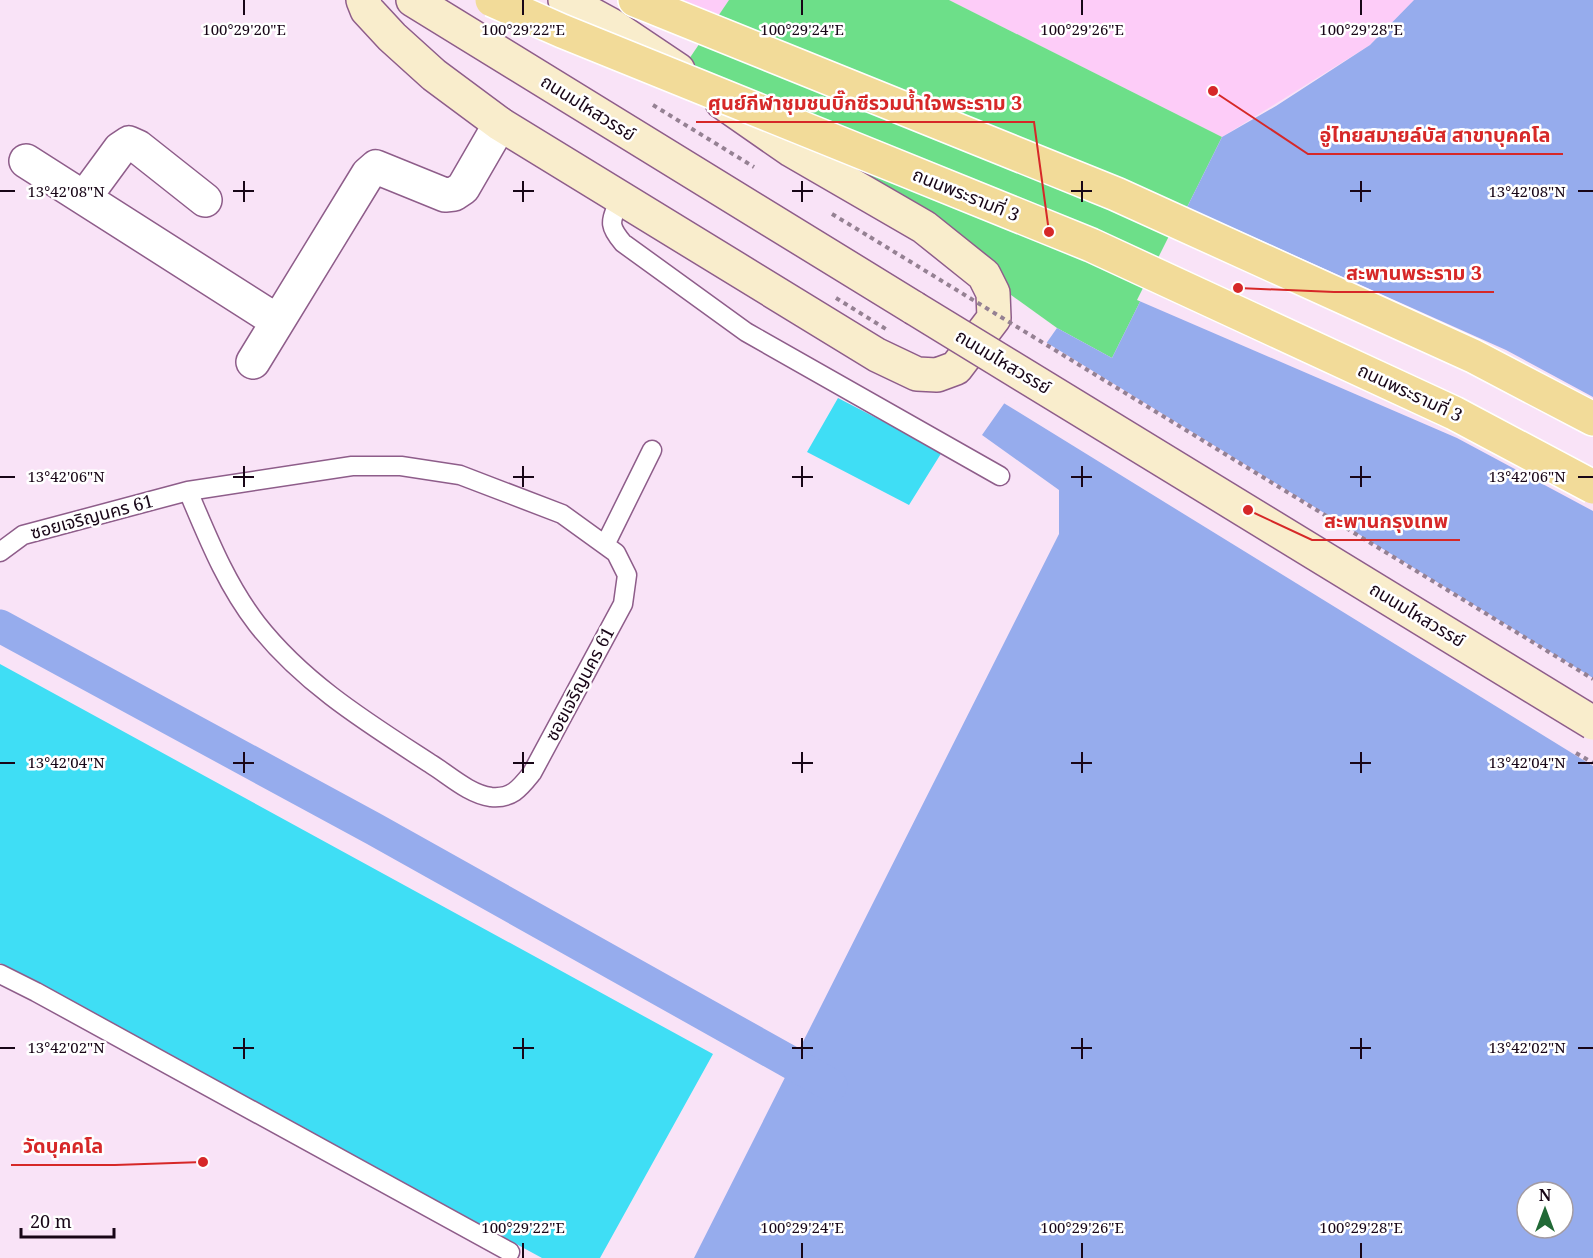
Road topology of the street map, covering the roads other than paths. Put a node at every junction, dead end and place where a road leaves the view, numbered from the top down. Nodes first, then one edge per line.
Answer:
1 (363, 0) edge
2 (413, 0) edge
3 (492, 0) edge
4 (565, 0) edge
5 (635, 0) edge
6 (500, 124) junction
7 (26, 161) dead end
8 (620, 197) junction
9 (84, 198) junction
10 (205, 200) dead end
11 (277, 321) junction
12 (253, 362) dead end
13 (1593, 419) edge
14 (652, 450) dead end
15 (1000, 476) dead end
16 (1593, 487) edge
17 (188, 491) junction
18 (605, 545) junction
19 (0, 552) edge
20 (1593, 723) edge
21 (0, 974) edge
22 (510, 1252) dead end

1 - 6 main road
2 - 20 main road, ถนนมไหสวรรย์, bridge
3 - 16 main road, ถนนพระรามที่ 3, bridge
4 - 8 main road
5 - 13 main road
6 - 8 main road
6 - 11 street
7 - 9 street
8 - 15 lane
9 - 10 street
9 - 11 street
11 - 12 street
14 - 18 lane
17 - 18 lane, ซอยเจริญนคร 61
17 - 18 lane, ซอยเจริญนคร 61
17 - 19 lane, ซอยเจริญนคร 61
21 - 22 lane

